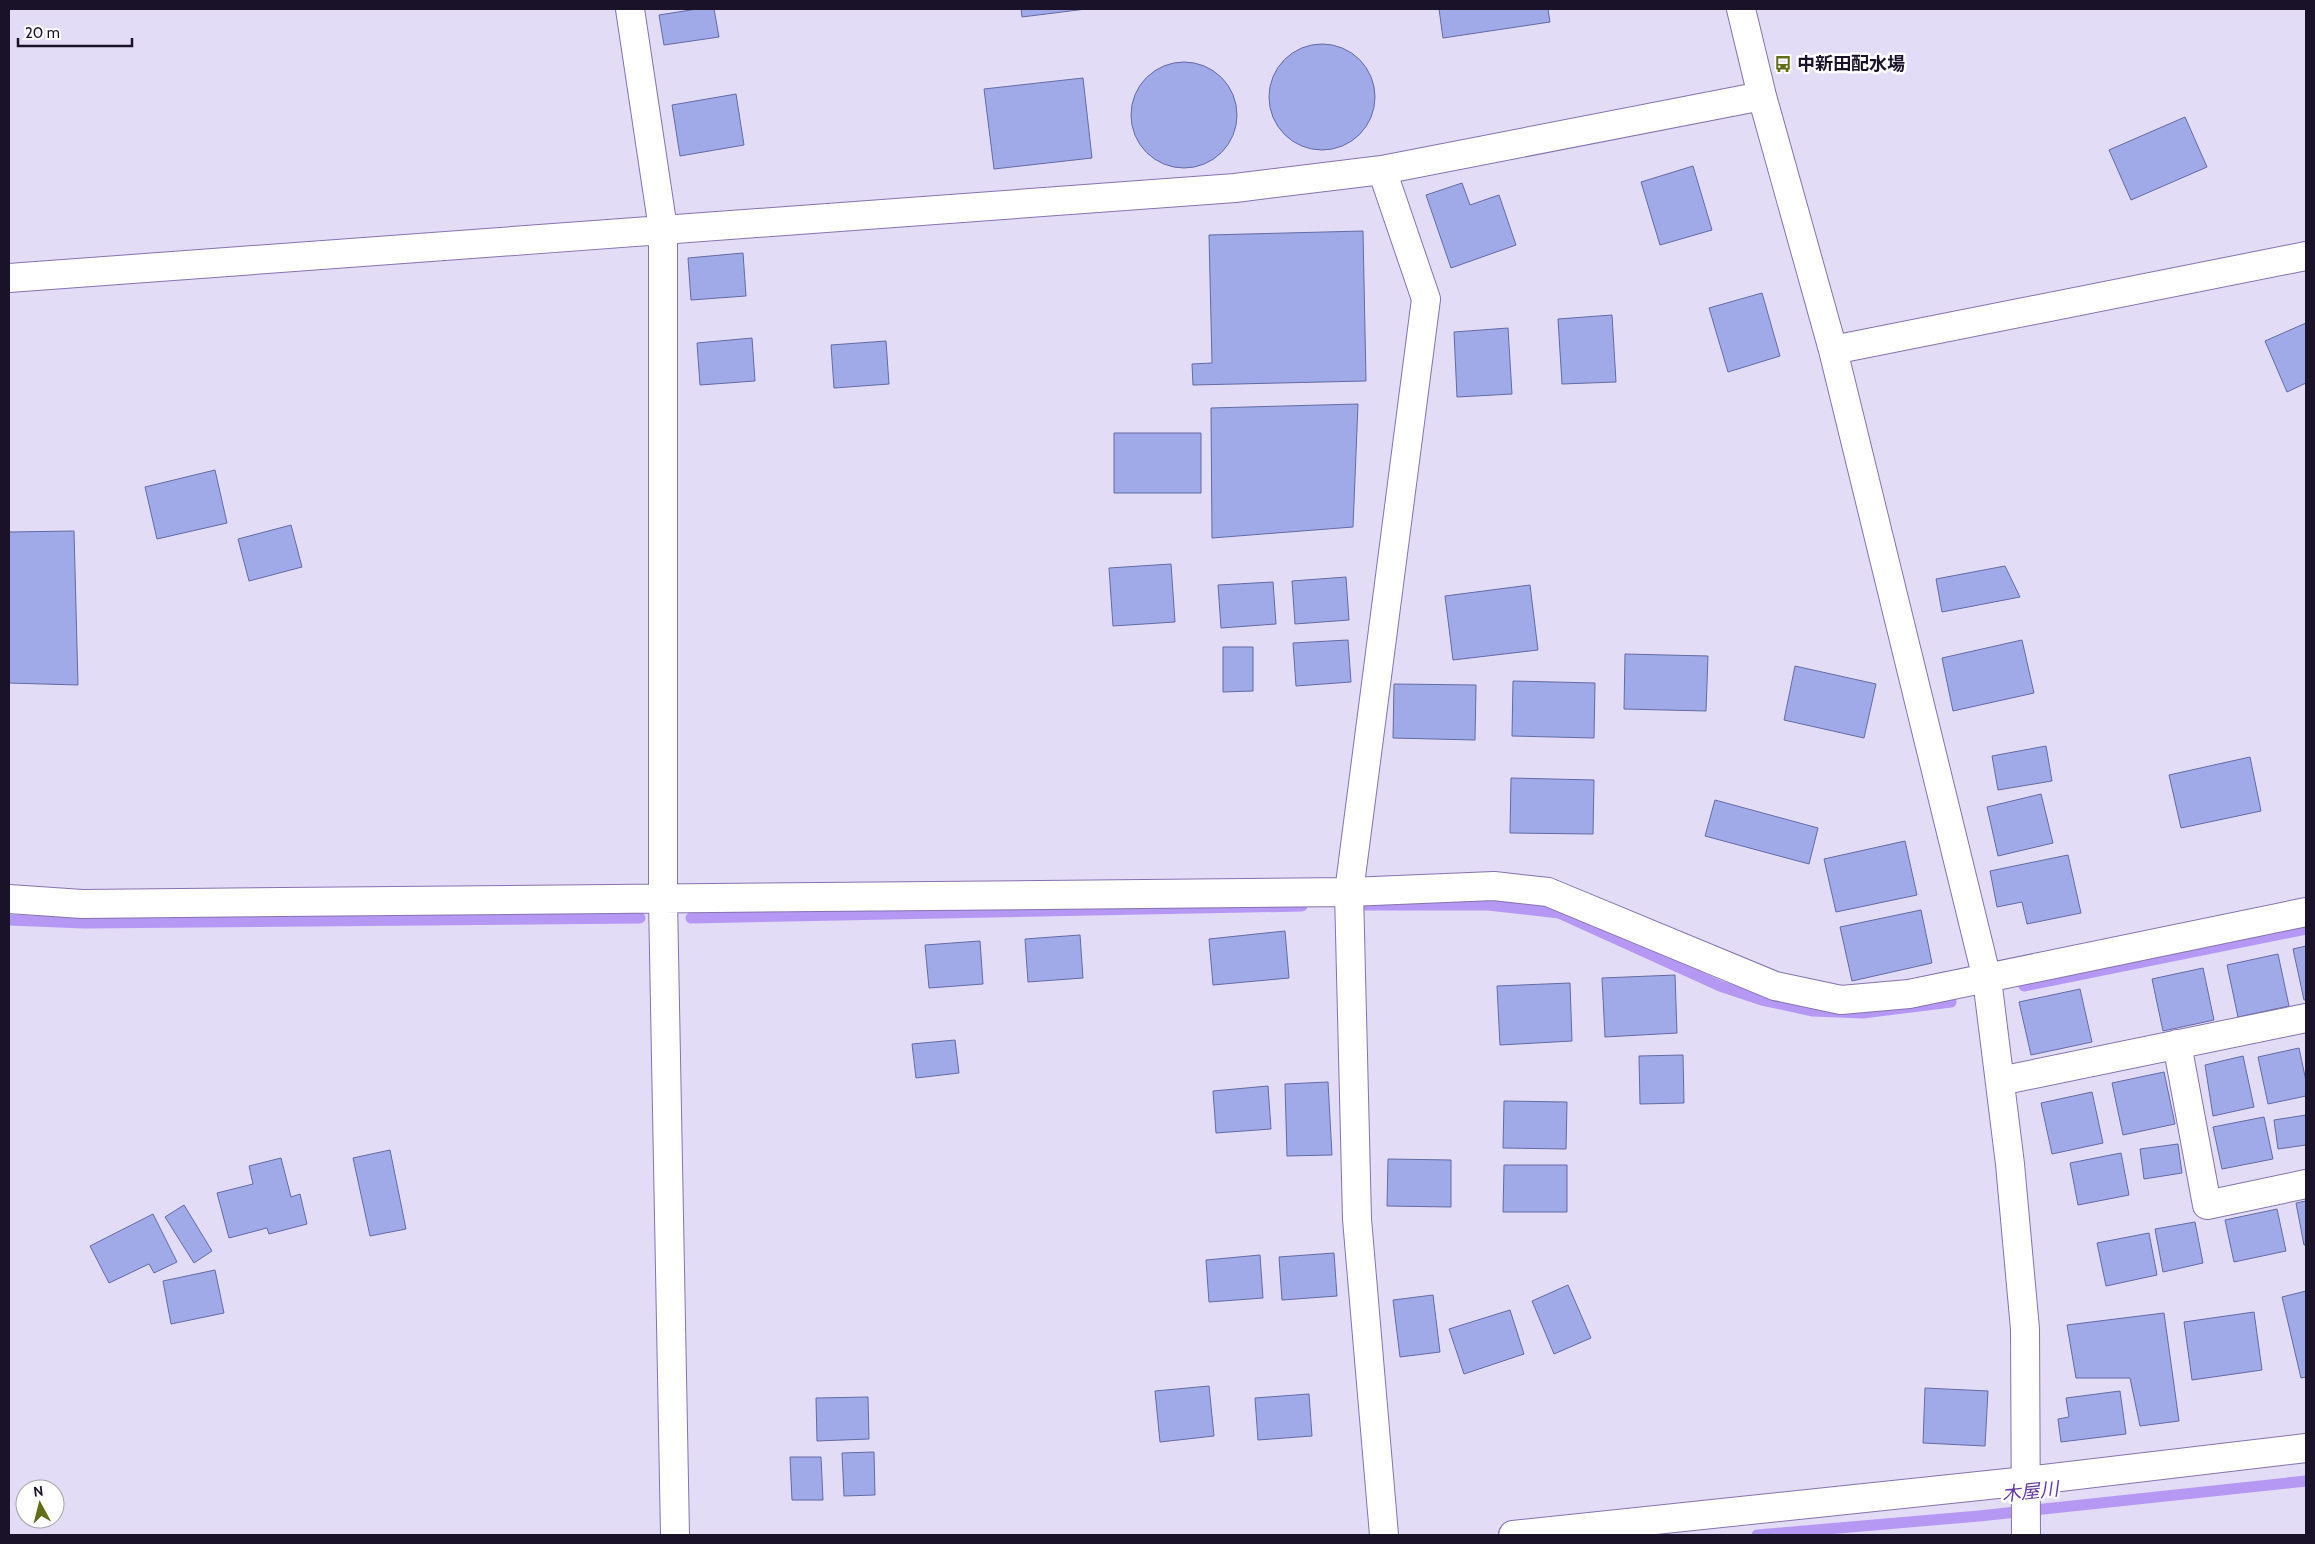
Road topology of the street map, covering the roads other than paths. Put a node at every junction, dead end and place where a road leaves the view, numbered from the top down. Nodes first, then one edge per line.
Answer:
1 (630, 9) edge
2 (1744, 9) edge
3 (1762, 96) junction
4 (1382, 170) junction
5 (663, 230) junction
6 (2306, 256) edge
7 (9, 278) edge
8 (1833, 350) junction
9 (1349, 892) junction
10 (9, 899) edge
11 (663, 899) junction
12 (2306, 912) edge
13 (1987, 979) junction
14 (2306, 1018) edge
15 (2177, 1044) junction
16 (2000, 1081) junction
17 (2306, 1184) edge
18 (2306, 1448) edge
19 (2026, 1487) junction
20 (675, 1535) edge
21 (1384, 1535) edge
22 (1513, 1535) edge
23 (2026, 1535) edge

1 - 5 street
2 - 3 street
3 - 4 street
3 - 8 street
4 - 5 street
4 - 9 street
5 - 7 street
5 - 11 street
6 - 8 street
8 - 13 street
9 - 11 street
9 - 13 street
9 - 21 street
10 - 11 street
11 - 20 street
12 - 13 street
13 - 16 street
14 - 15 street
15 - 16 street
15 - 17 street
16 - 19 street
18 - 19 street
19 - 22 street
19 - 23 street

